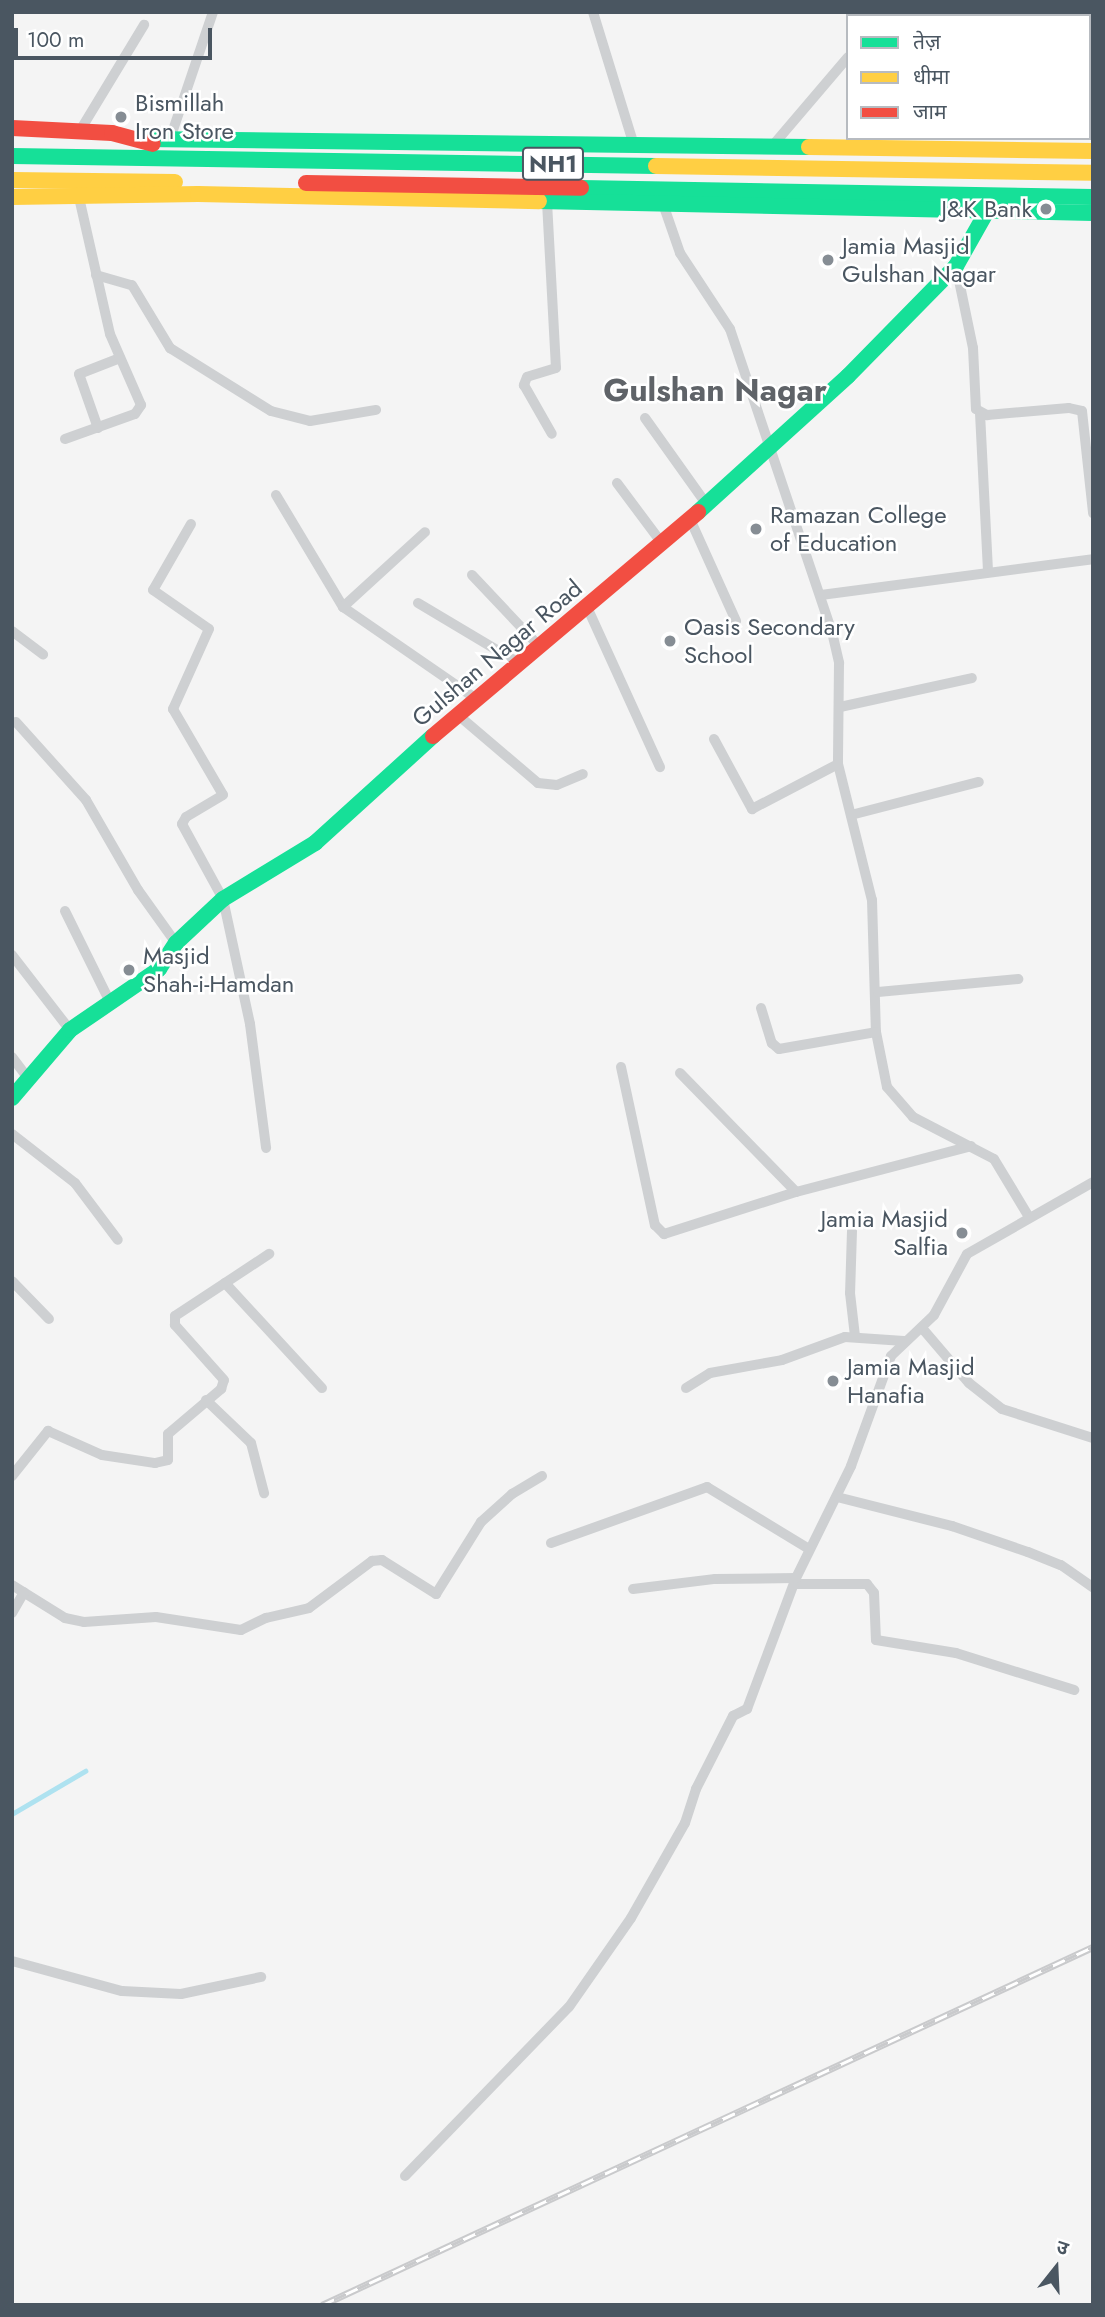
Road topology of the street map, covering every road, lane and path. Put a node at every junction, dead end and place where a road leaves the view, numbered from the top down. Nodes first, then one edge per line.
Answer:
1 (213, 12) edge
2 (593, 12) edge
3 (144, 25) dead end
4 (846, 59) edge
5 (12, 128) edge
6 (81, 129) junction
7 (143, 139) junction
8 (170, 139) junction
9 (633, 142) junction
10 (1020, 143) edge
11 (774, 144) junction
12 (942, 146) junction
13 (1093, 151) edge
14 (12, 156) edge
15 (172, 161) junction
16 (943, 170) junction
17 (1093, 173) edge
18 (12, 180) edge
19 (661, 196) junction
20 (12, 197) edge
21 (1093, 197) edge
22 (79, 198) junction
23 (547, 202) junction
24 (986, 213) junction
25 (1093, 213) edge
26 (956, 265) junction
27 (96, 275) junction
28 (120, 358) junction
29 (376, 411) dead end
30 (980, 413) junction
31 (645, 418) dead end
32 (98, 428) junction
33 (552, 434) dead end
34 (65, 439) dead end
35 (767, 446) junction
36 (617, 483) dead end
37 (276, 495) dead end
38 (705, 502) junction
39 (1093, 513) edge
40 (690, 519) junction
41 (191, 524) dead end
42 (425, 531) dead end
43 (661, 542) junction
44 (1093, 559) edge
45 (988, 572) junction
46 (472, 575) dead end
47 (821, 595) junction
48 (418, 603) dead end
49 (343, 607) junction
50 (587, 607) junction
51 (736, 621) dead end
52 (12, 631) edge
53 (538, 645) junction
54 (43, 654) dead end
55 (517, 662) junction
56 (972, 678) dead end
57 (475, 698) junction
58 (840, 707) junction
59 (458, 715) junction
60 (16, 722) dead end
61 (714, 739) dead end
62 (838, 764) junction
63 (660, 767) dead end
64 (583, 774) dead end
65 (979, 782) dead end
66 (851, 814) junction
67 (223, 899) junction
68 (65, 911) dead end
69 (176, 943) junction
70 (12, 955) edge
71 (1018, 979) dead end
72 (878, 992) junction
73 (109, 1000) junction
74 (761, 1008) dead end
75 (70, 1030) junction
76 (876, 1032) junction
77 (12, 1058) edge
78 (621, 1067) dead end
79 (680, 1073) dead end
80 (27, 1077) junction
81 (12, 1098) edge
82 (12, 1134) edge
83 (971, 1146) junction
84 (266, 1148) dead end
85 (1090, 1186) edge
86 (796, 1192) junction
87 (1029, 1217) junction
88 (852, 1231) dead end
89 (118, 1240) dead end
90 (269, 1254) dead end
91 (12, 1281) edge
92 (225, 1283) junction
93 (49, 1319) dead end
94 (922, 1328) junction
95 (855, 1336) junction
96 (904, 1341) junction
97 (322, 1388) dead end
98 (686, 1388) dead end
99 (206, 1400) junction
100 (1091, 1439) edge
101 (12, 1476) edge
102 (542, 1476) dead end
103 (264, 1493) dead end
104 (837, 1497) junction
105 (551, 1544) dead end
106 (809, 1549) junction
107 (795, 1581) junction
108 (12, 1585) edge
109 (1093, 1587) edge
110 (633, 1589) dead end
111 (24, 1592) junction
112 (12, 1613) edge
113 (1074, 1690) dead end
114 (12, 1961) edge
115 (261, 1977) dead end
116 (405, 2176) dead end

1 - 8 street
2 - 9 street
3 - 6 street
4 - 11 street
5 - 6 main road
6 - 7 main road
7 - 8 main road
7 - 15 main road
8 - 9 main road
9 - 11 main road
10 - 12 main road
10 - 13 main road
11 - 12 main road
12 - 16 street
14 - 15 main road, NH1
15 - 16 main road, NH1
16 - 17 main road, NH1
18 - 19 main road, NH1
19 - 21 main road, NH1
19 - 23 main road
19 - 24 main road
19 - 35 street
20 - 22 main road
22 - 23 main road
22 - 27 street
23 - 33 street
24 - 25 main road
24 - 26 main road, Gulshan Nagar Road
26 - 30 street
26 - 35 main road, Gulshan Nagar Road
27 - 28 street
27 - 29 street
28 - 32 street
28 - 32 street
30 - 39 street
30 - 45 street
31 - 38 street
32 - 34 street
35 - 38 main road, Gulshan Nagar Road
35 - 47 street
36 - 43 street
37 - 49 street
38 - 40 main road, Gulshan Nagar Road
40 - 43 main road, Gulshan Nagar Road
40 - 51 street
41 - 67 street
42 - 49 street
43 - 50 main road, Gulshan Nagar Road
44 - 45 street
45 - 47 street
46 - 53 street
47 - 58 street
48 - 55 street
49 - 57 street
50 - 53 main road, Gulshan Nagar Road
50 - 63 street
52 - 54 street
53 - 55 main road, Gulshan Nagar Road
55 - 57 main road, Gulshan Nagar Road
56 - 58 street
57 - 59 main road, Gulshan Nagar Road
58 - 62 street
59 - 64 street
59 - 67 main road, Gulshan Nagar Road
60 - 69 street
61 - 62 street
62 - 66 street
65 - 66 street
66 - 72 street
67 - 69 main road, Gulshan Nagar Road
67 - 84 street
68 - 73 street
69 - 73 main road, Gulshan Nagar Road
70 - 75 street
71 - 72 street
72 - 76 street
73 - 75 main road, Gulshan Nagar Road
74 - 76 street
75 - 80 main road, Gulshan Nagar Road
76 - 83 street
77 - 80 street
78 - 86 street
79 - 86 street
80 - 81 main road, Gulshan Nagar Road
82 - 89 street
83 - 86 street
83 - 87 street
85 - 87 street
87 - 94 street
88 - 95 street
90 - 92 street
91 - 93 street
92 - 97 street
92 - 99 street
94 - 96 street
94 - 100 street
95 - 96 street
95 - 98 street
96 - 104 street
99 - 101 street
99 - 103 street
102 - 111 street
104 - 106 street
104 - 109 street
105 - 106 street
106 - 107 street
107 - 110 street
107 - 113 street
107 - 116 street
108 - 111 street
111 - 112 street
114 - 115 street

